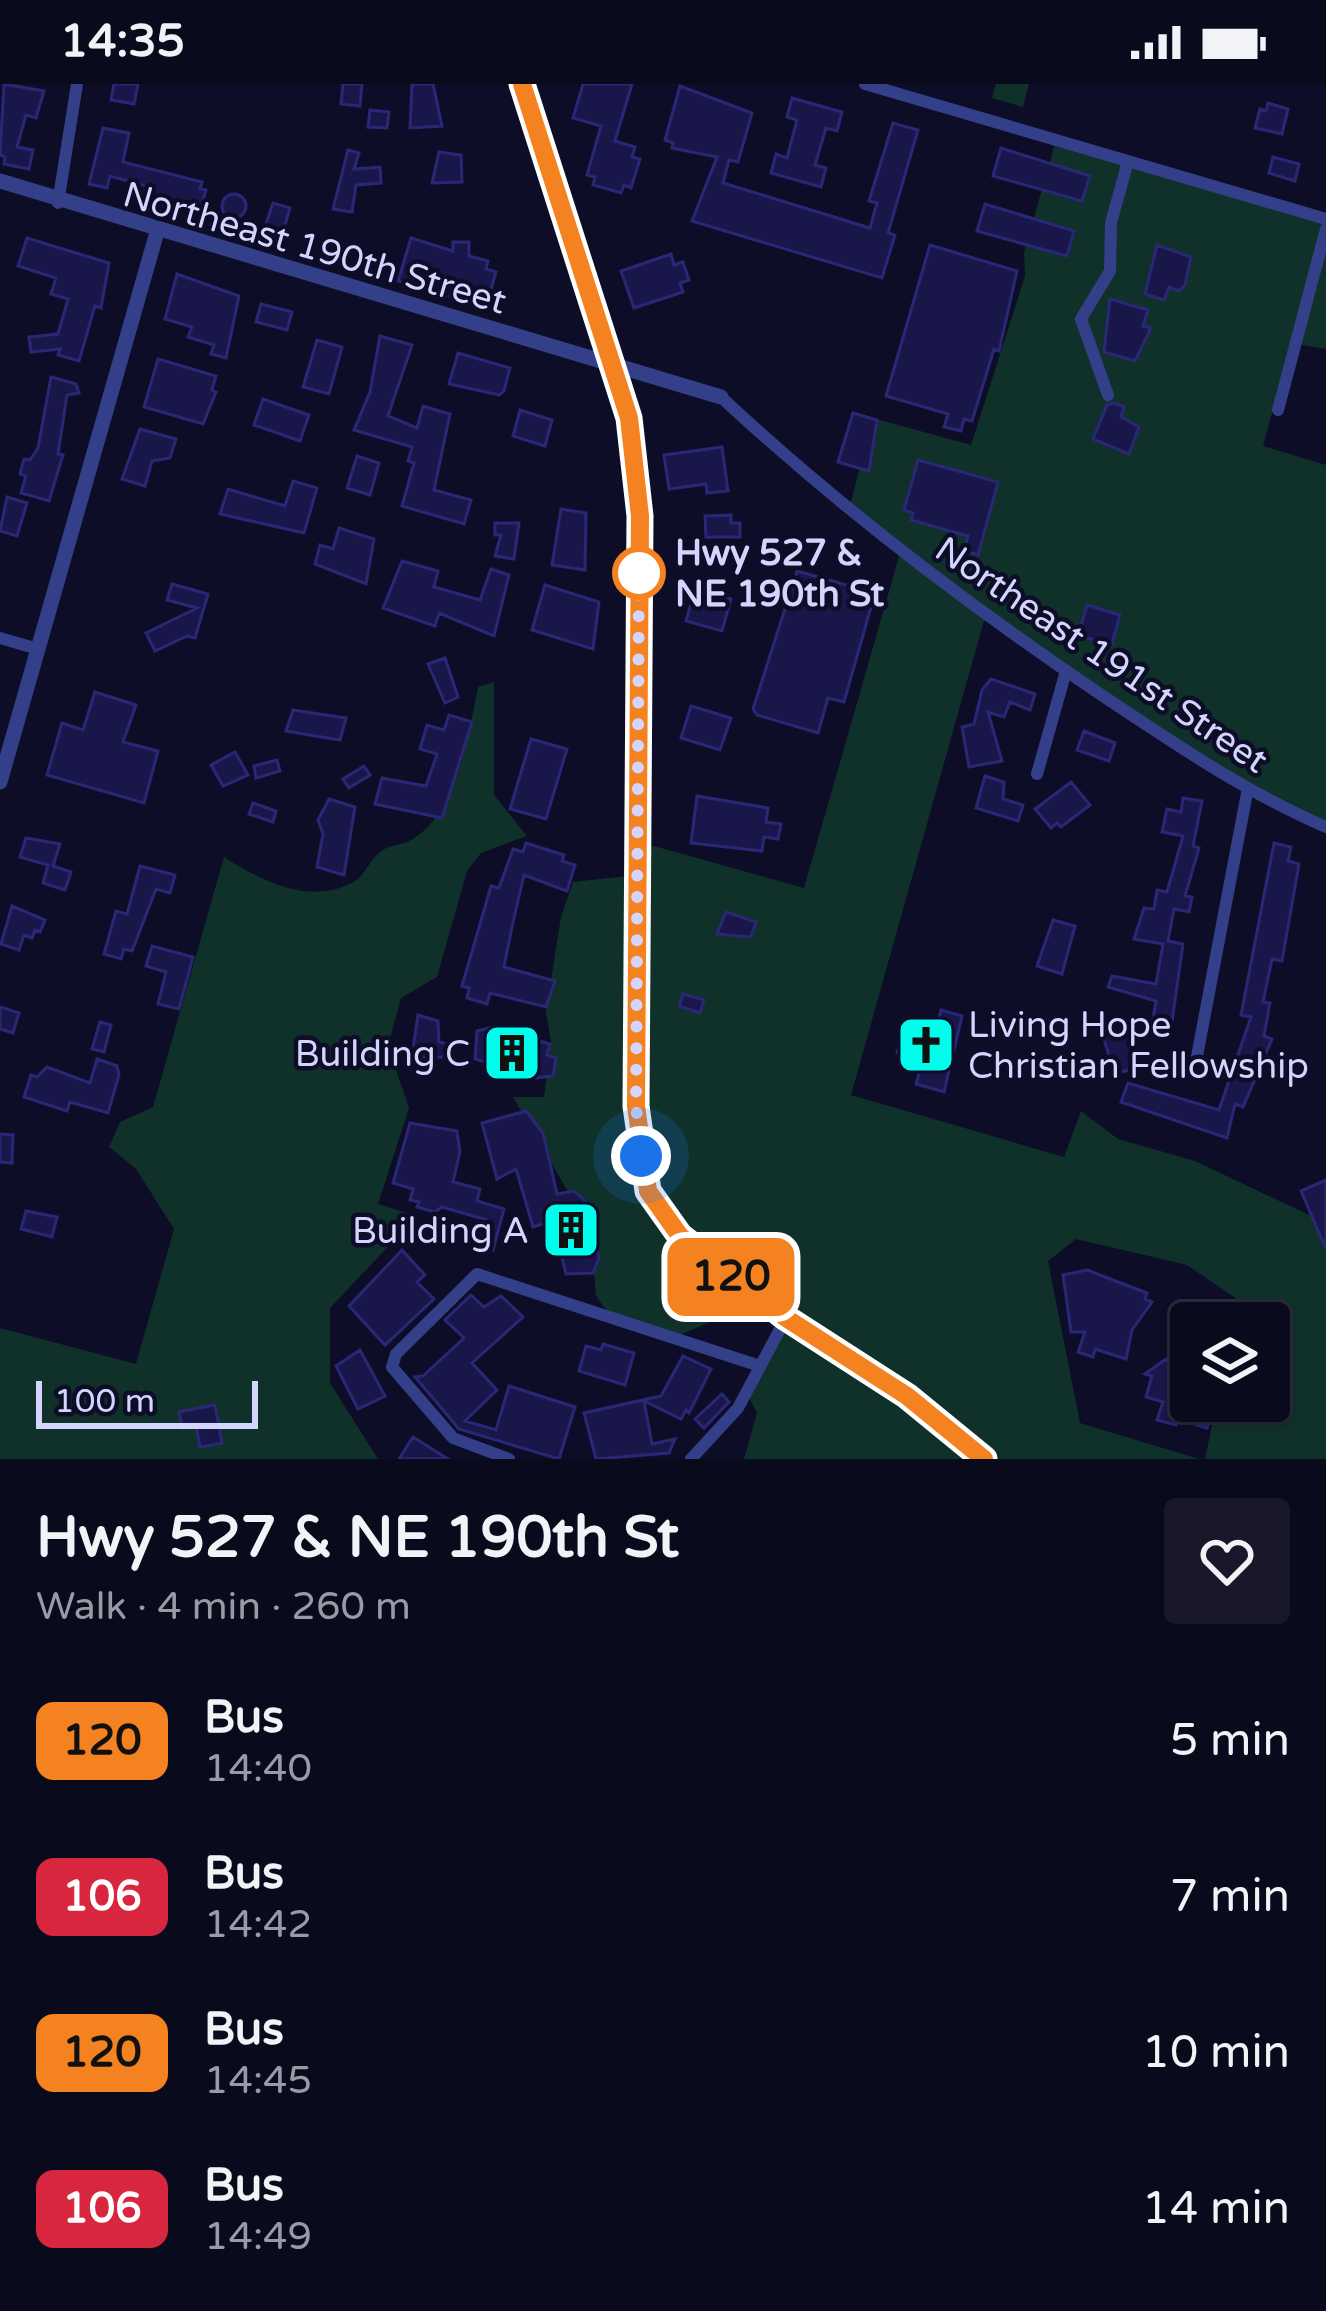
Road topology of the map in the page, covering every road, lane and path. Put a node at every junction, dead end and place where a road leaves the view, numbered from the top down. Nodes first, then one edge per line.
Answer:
1 (77, 84) edge
2 (522, 84) edge
3 (865, 84) edge
4 (1127, 161) junction
5 (0, 181) edge
6 (58, 203) junction
7 (1326, 219) edge
8 (1326, 229) edge
9 (157, 232) junction
10 (614, 366) junction
11 (1108, 395) dead end
12 (722, 397) joint
13 (1278, 410) dead end
14 (0, 638) edge
15 (38, 649) junction
16 (1066, 671) junction
17 (1036, 774) dead end
18 (0, 782) edge
19 (1247, 793) junction
20 (1326, 827) edge
21 (1197, 1056) dead end
22 (786, 1318) junction
23 (760, 1366) junction
24 (509, 1459) edge
25 (691, 1459) edge
26 (984, 1459) edge

1 - 6 street
2 - 10 main road
3 - 4 street
4 - 7 street
4 - 11 street
5 - 6 street, Northeast 190th Street
6 - 9 street, Northeast 190th Street
8 - 13 street
9 - 10 street, Northeast 190th Street
9 - 15 street
10 - 12 street, Northeast 191st Street
10 - 22 main road
12 - 16 street, Northeast 191st Street
14 - 15 street
15 - 18 street
16 - 17 street
16 - 19 street, Northeast 191st Street
19 - 20 street, Northeast 191st Street
19 - 21 street
22 - 23 street
22 - 26 main road
23 - 24 street
23 - 25 street

